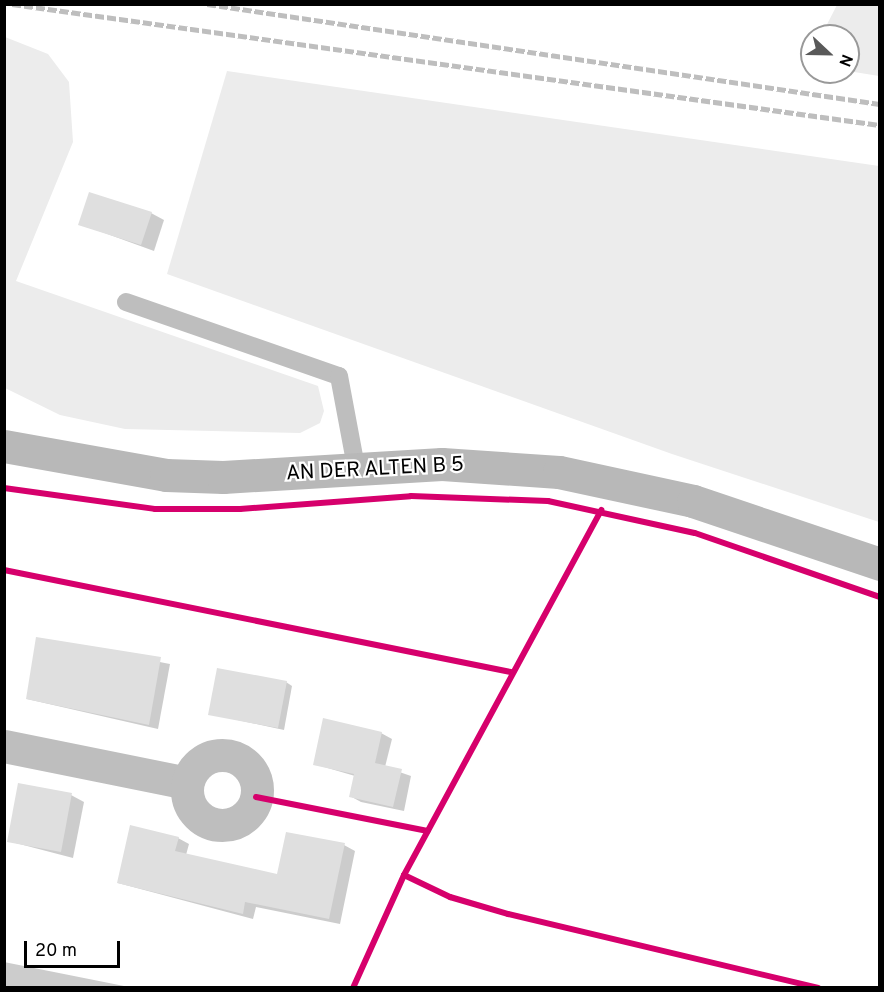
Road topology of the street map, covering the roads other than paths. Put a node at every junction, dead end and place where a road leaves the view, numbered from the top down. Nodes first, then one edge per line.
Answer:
1 (126, 302) dead end
2 (4, 446) edge
3 (356, 467) junction
4 (879, 564) edge
5 (4, 746) edge
6 (187, 783) dead end

1 - 3 lane
2 - 3 main road, AN DER ALTEN B 5
3 - 4 main road, AN DER ALTEN B 5
5 - 6 street

